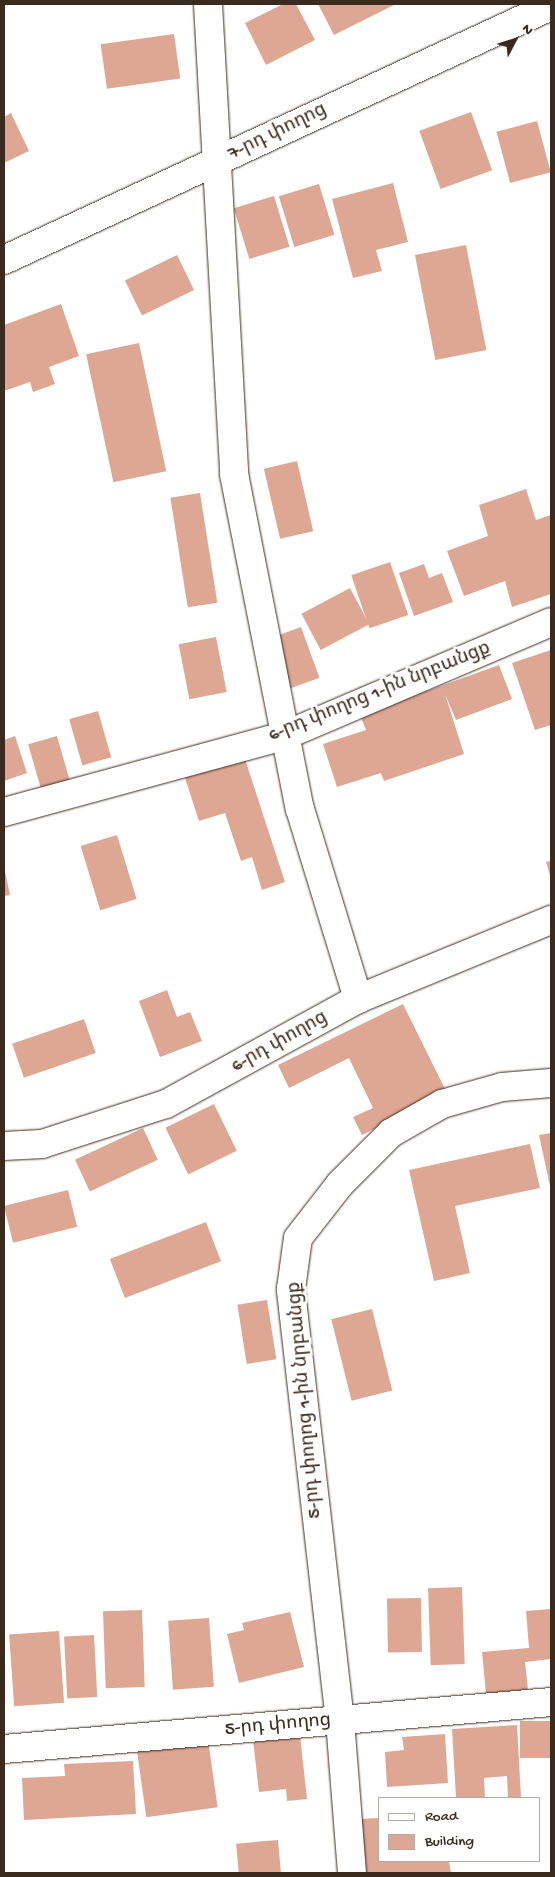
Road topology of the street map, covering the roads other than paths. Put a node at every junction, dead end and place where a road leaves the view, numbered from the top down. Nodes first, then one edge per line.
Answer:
1 (208, 4) edge
2 (551, 6) edge
3 (219, 161) junction
4 (4, 260) edge
5 (551, 622) edge
6 (284, 736) junction
7 (4, 812) edge
8 (551, 920) edge
9 (358, 999) junction
10 (551, 1083) edge
11 (4, 1146) edge
12 (551, 1702) edge
13 (340, 1721) junction
14 (4, 1749) edge
15 (352, 1873) edge

1 - 3 street
2 - 3 street, 7-րդ փողոց
3 - 4 street, 7-րդ փողոց
3 - 6 street
5 - 6 street, 6-րդ փողոց 1-ին նրբանցք
6 - 7 street, 6-րդ փողոց 1-ին նրբանցք
6 - 9 street
8 - 9 street, 6-րդ փողոց
9 - 11 street, 6-րդ փողոց
10 - 13 street, 5-րդ փողոց 1-ին նրբանցք
12 - 13 street, 5-րդ փողոց
13 - 14 street, 5-րդ փողոց
13 - 15 street, 5-րդ փողոց 1-ին նրբանցք

